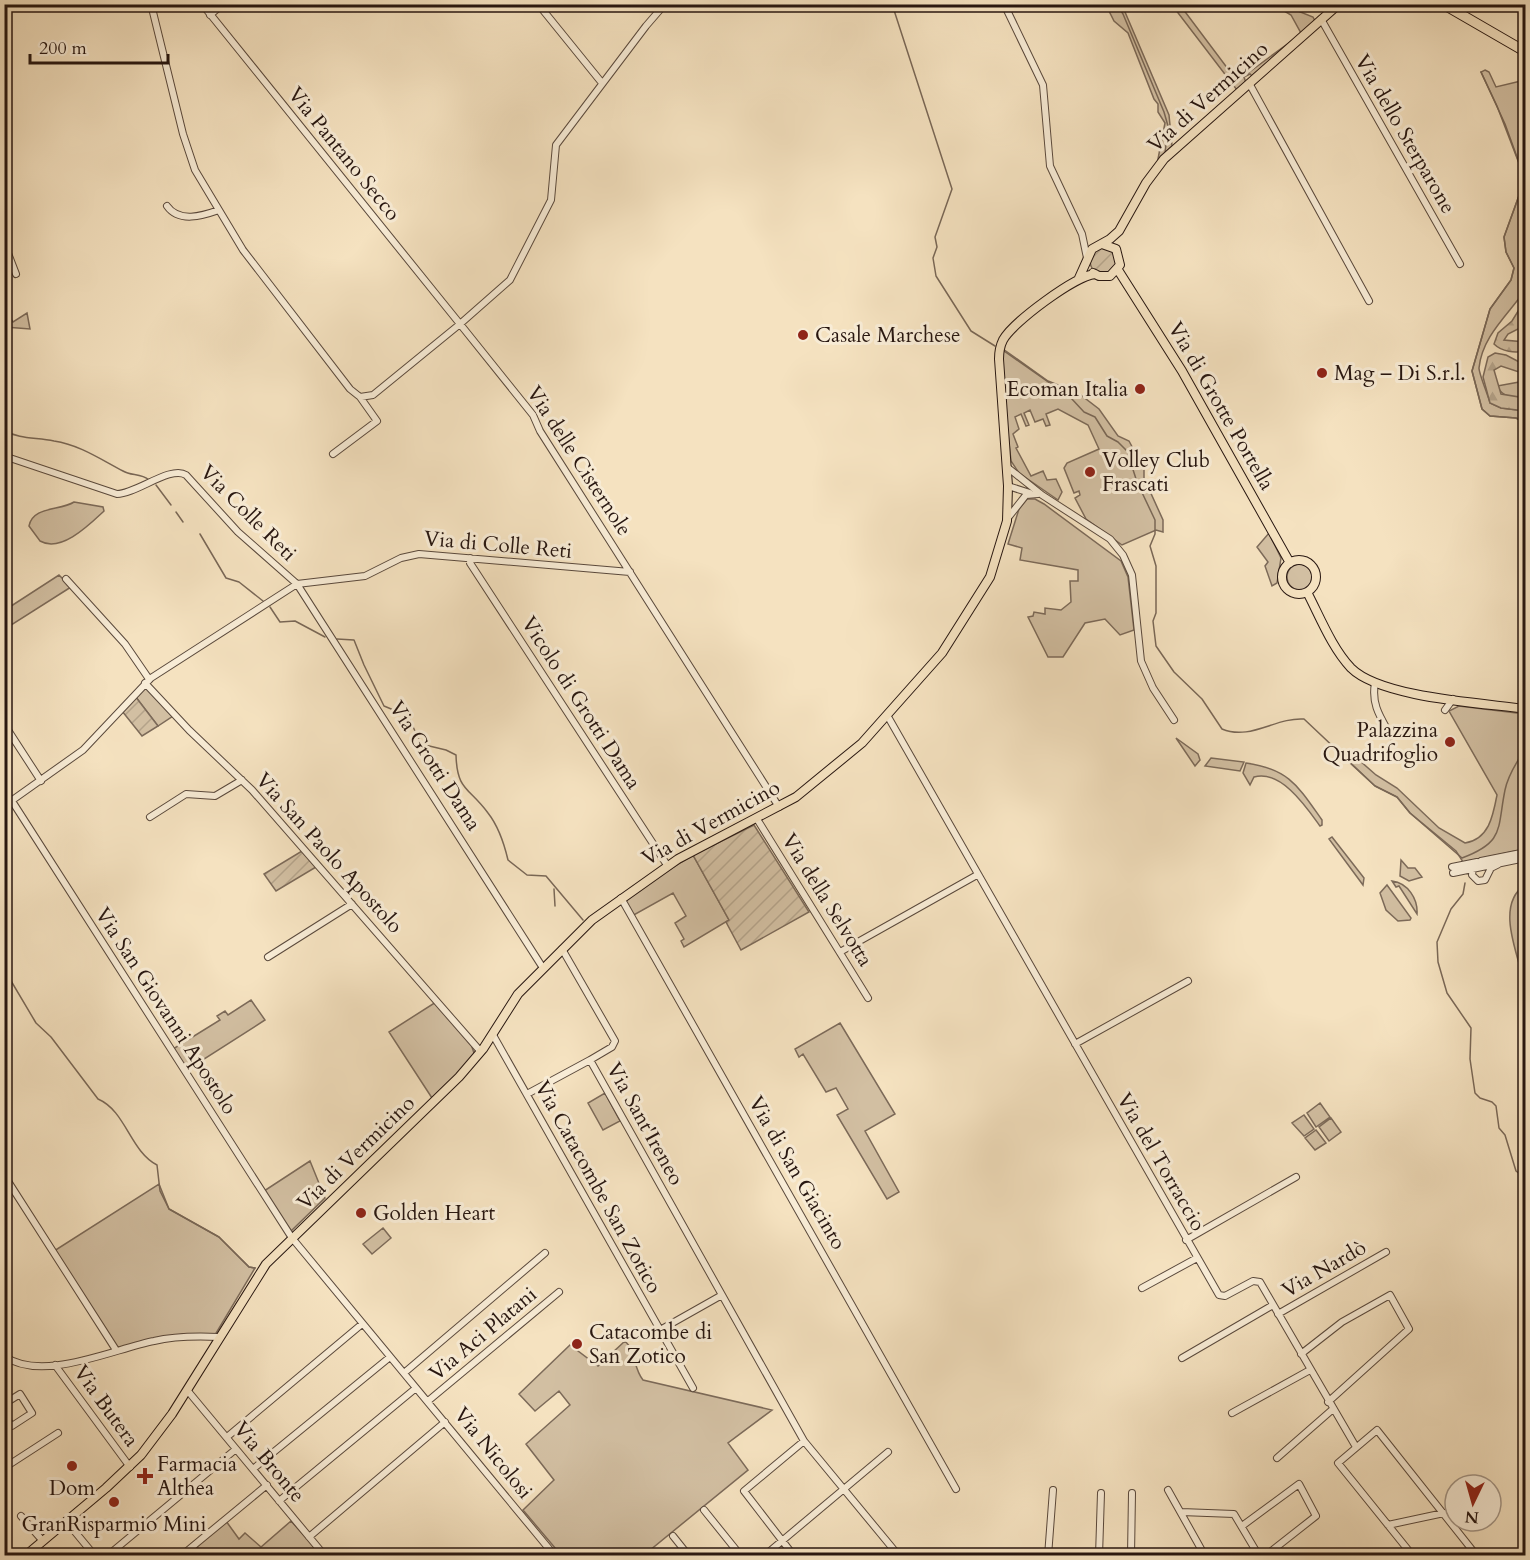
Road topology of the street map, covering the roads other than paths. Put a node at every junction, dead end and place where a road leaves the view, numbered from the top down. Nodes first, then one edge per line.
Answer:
1 (151, 4) edge
2 (201, 4) edge
3 (223, 4) edge
4 (538, 4) edge
5 (665, 4) edge
6 (1004, 4) edge
7 (1339, 4) edge
8 (1443, 4) edge
9 (1517, 4) edge
10 (1526, 10) edge
11 (210, 15) junction
12 (1321, 19) junction
13 (1526, 52) edge
14 (602, 82) junction
15 (1249, 83) junction
16 (167, 206) dead end
17 (219, 210) junction
18 (1119, 231) junction
19 (1082, 234) junction
20 (4, 243) edge
21 (1101, 244) junction
22 (1119, 254) junction
23 (1087, 258) junction
24 (1460, 264) dead end
25 (1118, 270) junction
26 (16, 274) dead end
27 (1095, 274) junction
28 (1079, 278) junction
29 (1369, 301) dead end
30 (460, 324) junction
31 (360, 397) junction
32 (333, 454) dead end
33 (4, 456) edge
34 (1007, 467) junction
35 (1026, 482) junction
36 (1008, 486) junction
37 (1033, 493) junction
38 (1042, 495) junction
39 (1007, 519) junction
40 (470, 558) junction
41 (1290, 563) junction
42 (630, 572) junction
43 (66, 579) dead end
44 (297, 584) junction
45 (1307, 592) junction
46 (147, 681) junction
47 (1375, 683) junction
48 (1453, 699) junction
49 (1526, 709) edge
50 (1445, 710) dead end
51 (887, 715) junction
52 (1173, 721) dead end
53 (4, 723) edge
54 (1391, 736) dead end
55 (242, 780) junction
56 (41, 781) junction
57 (12, 801) junction
58 (4, 806) edge
59 (779, 807) junction
60 (150, 817) dead end
61 (757, 819) junction
62 (1526, 852) edge
63 (1526, 858) edge
64 (1481, 861) junction
65 (1499, 864) junction
66 (667, 865) junction
67 (1472, 869) junction
68 (977, 875) junction
69 (621, 898) junction
70 (352, 904) junction
71 (562, 950) junction
72 (840, 952) junction
73 (268, 957) dead end
74 (543, 968) junction
75 (1188, 981) dead end
76 (868, 998) dead end
77 (493, 1035) junction
78 (1075, 1044) junction
79 (481, 1052) junction
80 (590, 1060) junction
81 (527, 1094) junction
82 (4, 1174) edge
83 (1296, 1177) dead end
84 (292, 1238) junction
85 (1186, 1240) junction
86 (1386, 1252) dead end
87 (545, 1253) dead end
88 (1197, 1258) junction
89 (1142, 1288) dead end
90 (559, 1292) dead end
91 (722, 1295) junction
92 (1273, 1305) junction
93 (1278, 1314) junction
94 (362, 1324) junction
95 (660, 1330) junction
96 (219, 1337) junction
97 (116, 1350) junction
98 (1301, 1354) junction
99 (4, 1356) edge
100 (390, 1357) junction
101 (1182, 1358) dead end
102 (55, 1365) junction
103 (1310, 1370) junction
104 (404, 1373) junction
105 (416, 1388) junction
106 (693, 1388) dead end
107 (187, 1390) junction
108 (428, 1401) junction
109 (1328, 1402) junction
110 (4, 1404) edge
111 (1333, 1409) junction
112 (1232, 1413) dead end
113 (4, 1416) edge
114 (445, 1422) junction
115 (57, 1433) dead end
116 (227, 1437) junction
117 (804, 1441) junction
118 (1356, 1447) junction
119 (236, 1449) junction
120 (888, 1452) dead end
121 (1277, 1458) dead end
122 (130, 1467) junction
123 (4, 1468) edge
124 (254, 1469) junction
125 (267, 1485) junction
126 (844, 1488) junction
127 (956, 1489) dead end
128 (1053, 1490) dead end
129 (1168, 1490) dead end
130 (1101, 1493) dead end
131 (1132, 1493) dead end
132 (279, 1501) junction
133 (704, 1510) dead end
134 (1180, 1512) junction
135 (1443, 1512) edge
136 (1443, 1513) edge
137 (21, 1516) dead end
138 (66, 1521) junction
139 (1388, 1525) junction
140 (1242, 1526) junction
141 (1459, 1533) edge
142 (674, 1536) dead end
143 (309, 1537) junction
144 (42, 1540) junction
145 (782, 1540) junction
146 (323, 1555) edge
147 (25, 1556) edge
148 (94, 1556) edge
149 (107, 1556) edge
150 (181, 1556) edge
151 (555, 1556) edge
152 (689, 1556) edge
153 (741, 1556) edge
154 (764, 1556) edge
155 (794, 1556) edge
156 (899, 1556) edge
157 (1048, 1556) edge
158 (1099, 1556) edge
159 (1131, 1556) edge
160 (1205, 1556) edge
161 (1259, 1556) edge
162 (1264, 1556) edge
163 (1370, 1556) edge
164 (1375, 1556) edge
165 (1413, 1556) edge
166 (1477, 1556) edge

1 - 17 street
2 - 11 street, Via Pantano Secco
3 - 11 street
4 - 14 street
5 - 14 street
6 - 19 street
7 - 12 main road, Via di Vermicino
8 - 13 highway
9 - 10 highway
11 - 30 street, Via Pantano Secco
12 - 15 main road, Via di Vermicino
12 - 24 street, Via dello Sterparone
14 - 30 street
15 - 18 main road, Via di Vermicino
15 - 29 street
16 - 17 street
17 - 31 street
18 - 21 main road, Via di Vermicino
18 - 22 main road, Via di Vermicino
19 - 21 street
19 - 23 street
20 - 26 street
21 - 22 main road
21 - 23 main road
22 - 25 main road
23 - 27 main road
23 - 28 main road
25 - 27 main road
25 - 41 main road, Via di Grotte Portella
27 - 28 main road, Via di Vermicino
28 - 34 main road, Via di Vermicino
30 - 31 street
30 - 42 street, Via delle Cisternole
31 - 32 street
33 - 44 street, Via Colle Reti
34 - 35 street
34 - 36 main road, Via di Vermicino
35 - 36 street
35 - 38 street
36 - 37 street
36 - 39 main road, Via di Vermicino
37 - 38 street
37 - 39 street
38 - 52 street
39 - 51 main road, Via di Vermicino
40 - 42 street, Via di Colle Reti
40 - 44 street, Via di Colle Reti
40 - 66 street, Vicolo di Grotti Dama
41 - 45 main road
41 - 45 main road
42 - 59 street, Via delle Cisternole
43 - 46 street, Via San Paolo Apostolo
44 - 46 street
44 - 74 street, Via Grotti Dama
45 - 47 main road
46 - 55 street, Via San Paolo Apostolo
46 - 56 street
47 - 48 main road
47 - 54 street
48 - 49 main road
48 - 50 street
51 - 59 main road, Via di Vermicino
51 - 68 street, Via del Torraccio
53 - 56 street
55 - 60 street
55 - 70 street, Via San Paolo Apostolo
56 - 57 street
57 - 58 street
57 - 84 street, Via San Giovanni Apostolo
59 - 61 main road, Via di Vermicino
61 - 66 main road, Via di Vermicino
61 - 72 street, Via della Selvotta
62 - 64 street
63 - 65 street
64 - 67 street
64 - 67 street
65 - 67 street
65 - 67 street
66 - 69 main road, Via di Vermicino
68 - 72 street
68 - 78 street, Via del Torraccio
69 - 71 main road, Via di Vermicino
69 - 127 street, Via di San Giacinto
70 - 73 street
70 - 79 street, Via San Paolo Apostolo
71 - 74 main road, Via di Vermicino
71 - 80 street, Via Sant'Ireneo
72 - 76 street, Via della Selvotta
74 - 77 main road, Via di Vermicino
75 - 78 street
77 - 79 main road, Via di Vermicino
77 - 81 street, Via Catacombe San Zotico
78 - 85 street, Via del Torraccio
79 - 84 main road, Via di Vermicino
80 - 81 street
80 - 91 street, Via Sant'Ireneo
81 - 95 street, Via Catacombe San Zotico
82 - 97 street
83 - 85 street
84 - 94 street, Via Nicolosi
84 - 96 main road, Via di Vermicino
85 - 88 street, Via del Torraccio
86 - 93 street, Via Nardò
87 - 104 street
88 - 89 street
88 - 92 street, Via del Torraccio
90 - 108 street, Via Aci Platani
91 - 95 street
91 - 117 street, Via Sant'Ireneo
92 - 93 street, Via del Torraccio
92 - 101 street
93 - 98 street, Via del Torraccio
94 - 100 street, Via Nicolosi
94 - 116 street
95 - 106 street, Via Catacombe San Zotico
96 - 97 street
96 - 107 main road, Via di Vermicino
97 - 102 street
98 - 103 street, Via del Torraccio
98 - 109 street
99 - 102 street
100 - 104 street, Via Nicolosi
100 - 124 street
102 - 122 street, Via Butera
103 - 109 street, Via del Torraccio
103 - 112 street
104 - 105 street, Via Nicolosi
105 - 108 street, Via Nicolosi
105 - 132 street
107 - 116 street, Via Bronte
107 - 122 main road, Via di Vermicino
108 - 114 street, Via Nicolosi
109 - 111 street, Via del Torraccio
110 - 113 street
111 - 118 street, Via del Torraccio
111 - 121 street
114 - 143 street
114 - 151 street, Via Nicolosi
115 - 123 street
116 - 119 street, Via Bronte
117 - 126 street, Via Sant'Ireneo
117 - 145 street
118 - 135 street
118 - 139 street
119 - 124 street, Via Bronte
119 - 149 street
120 - 126 street
122 - 138 main road, Via di Vermicino
124 - 125 street, Via Bronte
125 - 132 street, Via Bronte
125 - 150 street
126 - 145 street
126 - 156 street, Via Sant'Ireneo
128 - 157 street
129 - 134 street
130 - 158 street
131 - 159 street
132 - 143 street, Via Bronte
133 - 153 street
134 - 140 street
134 - 160 street
136 - 139 street
137 - 144 street
138 - 144 main road, Via di Vermicino
138 - 148 street
139 - 165 street
140 - 161 street
140 - 162 street
141 - 166 street
142 - 152 street
143 - 146 street, Via Bronte
144 - 147 main road, Via di Vermicino
145 - 154 street
145 - 155 street
163 - 164 street

